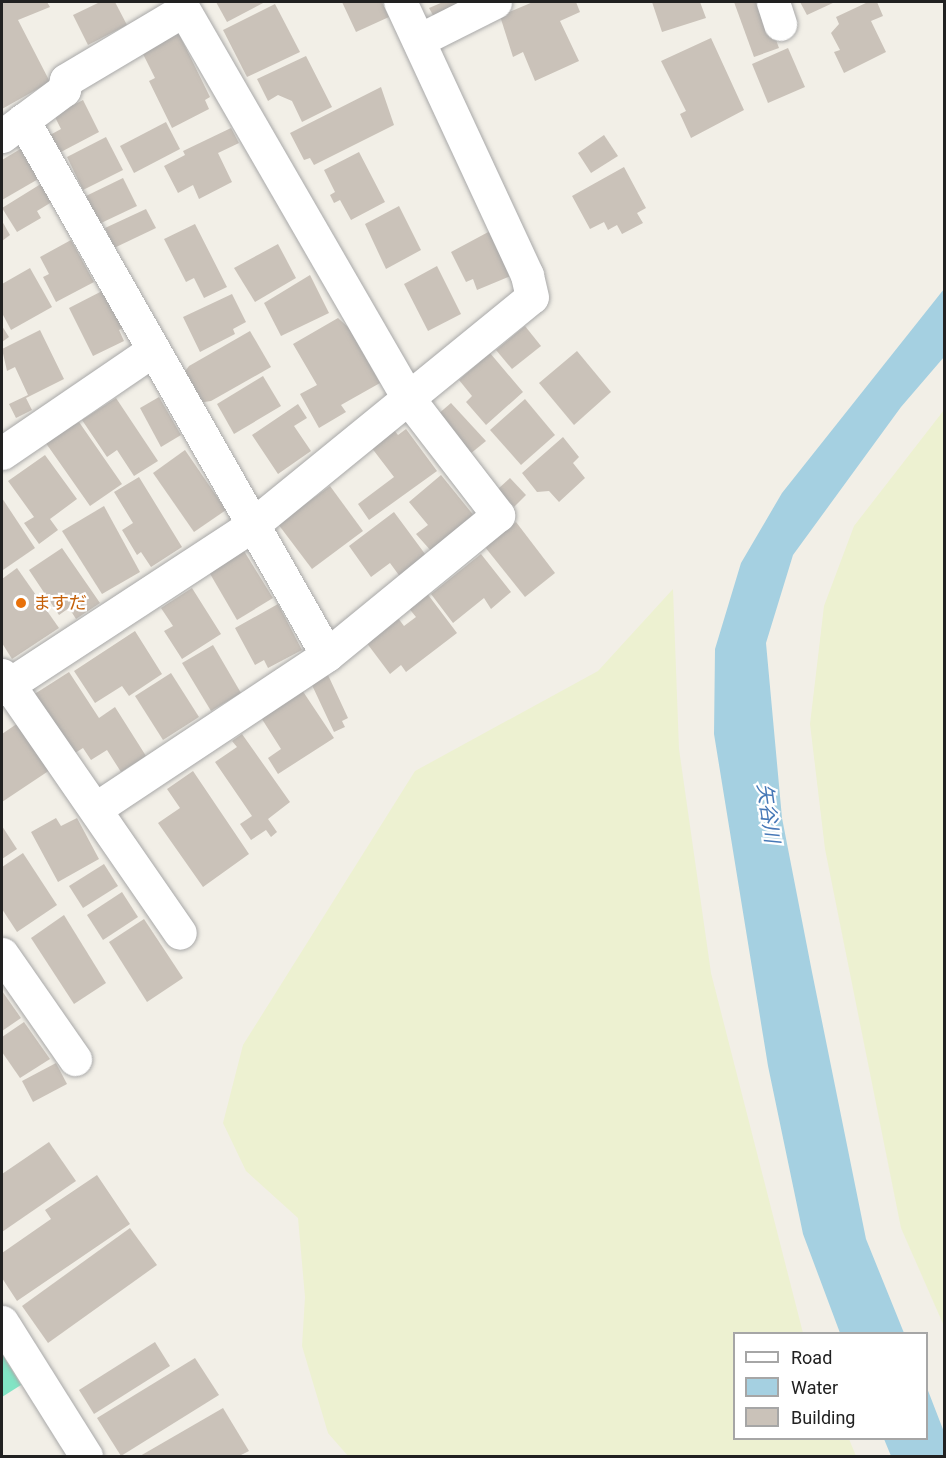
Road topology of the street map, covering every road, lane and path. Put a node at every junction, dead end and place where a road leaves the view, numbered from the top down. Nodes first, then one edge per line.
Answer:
1 (400, 2) edge
2 (495, 2) edge
3 (419, 40) junction
4 (12, 128) edge
5 (153, 350) junction
6 (408, 398) junction
7 (2, 453) edge
8 (251, 526) junction
9 (327, 655) junction
10 (4, 683) edge
11 (95, 809) junction
12 (180, 933) dead end
13 (2, 954) edge
14 (75, 1059) dead end
15 (2, 1322) edge
16 (86, 1456) edge

1 - 3 street
2 - 3 street
3 - 6 street
4 - 5 street
4 - 6 street
5 - 7 street
5 - 8 street
6 - 8 street
6 - 9 street
8 - 9 street
8 - 10 street
9 - 11 street
10 - 11 street
11 - 12 street
13 - 14 street
15 - 16 street

